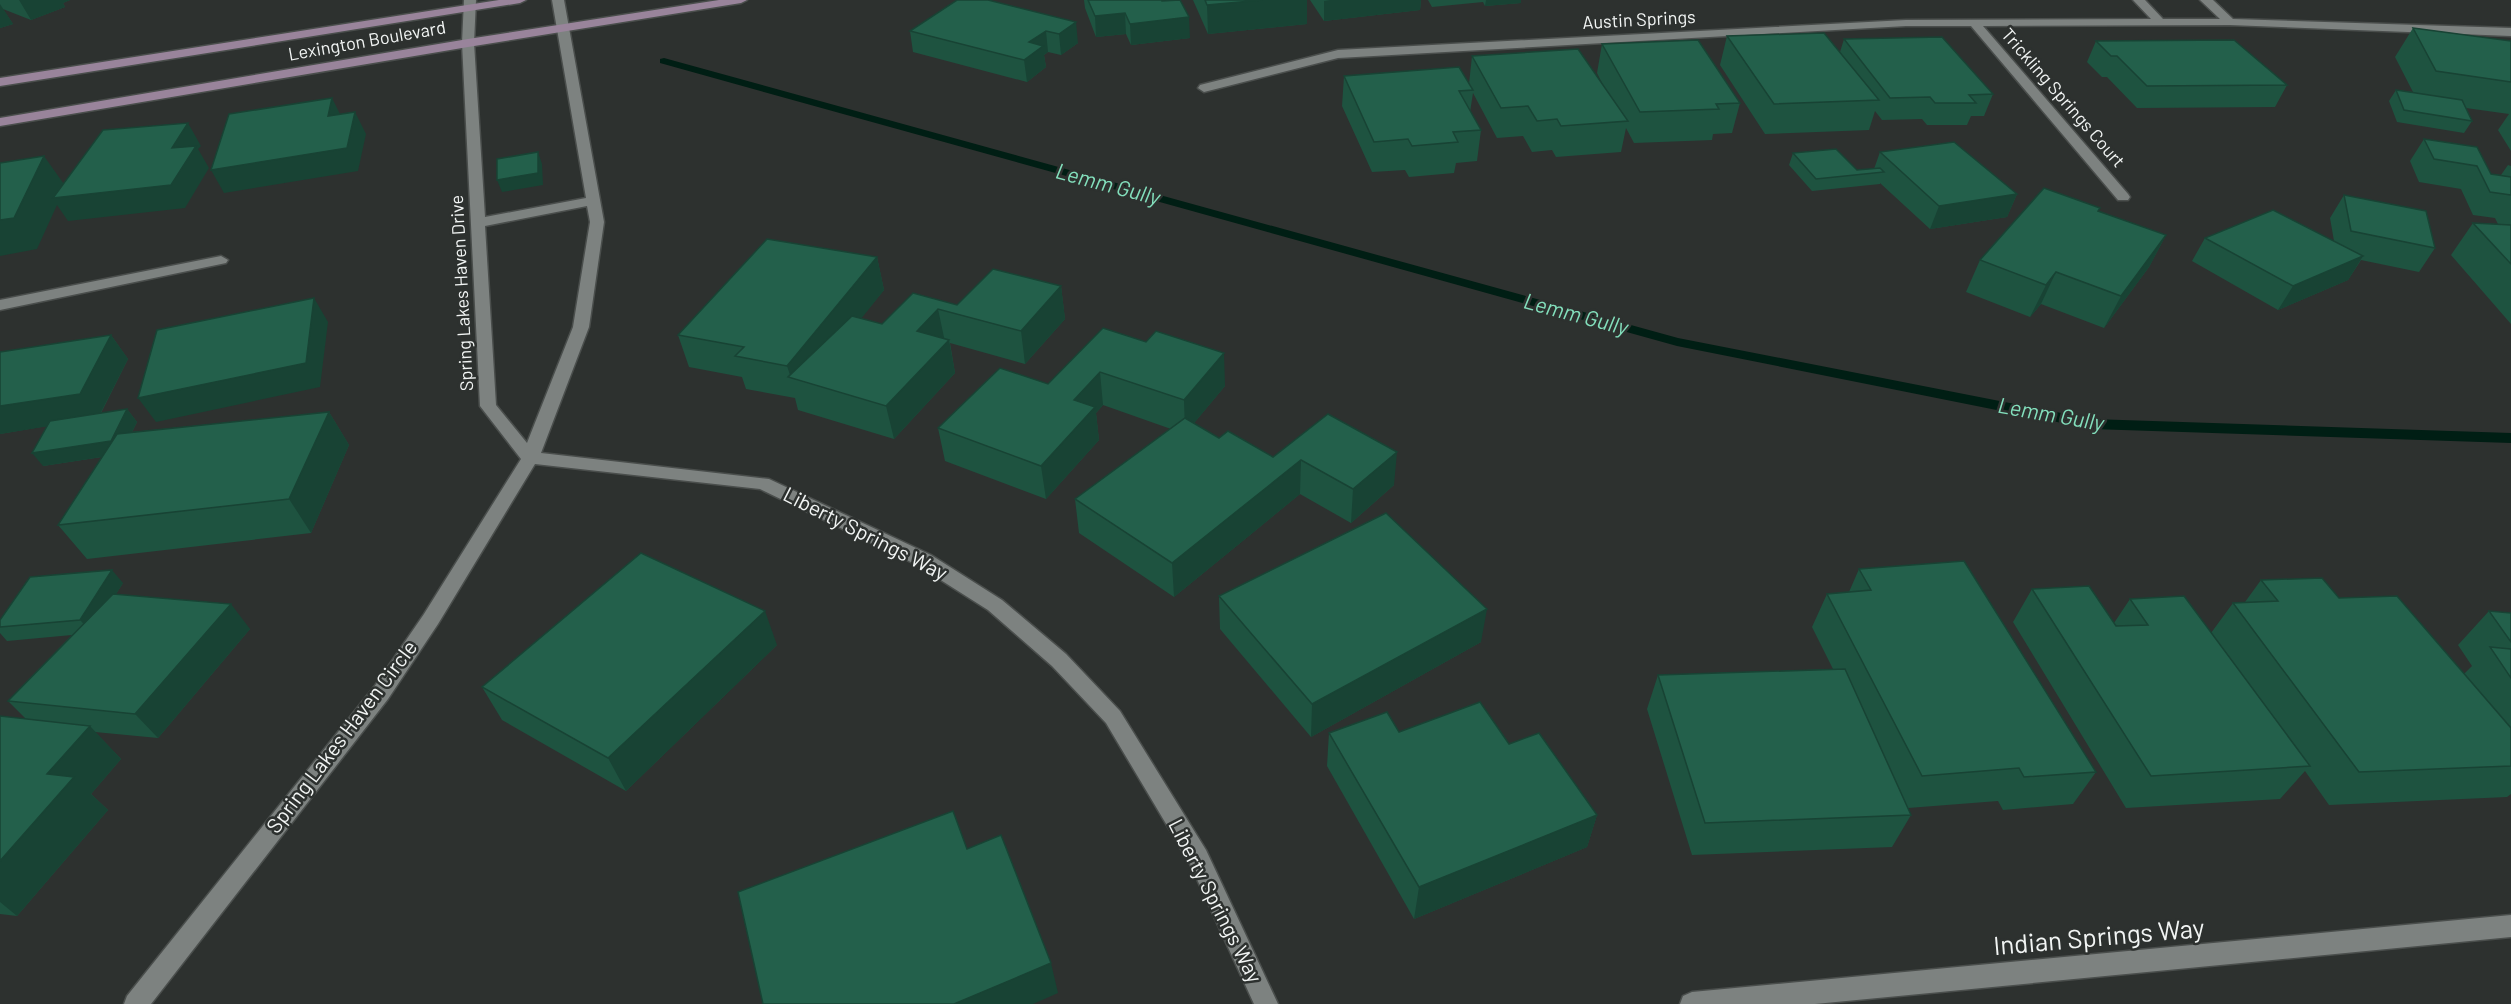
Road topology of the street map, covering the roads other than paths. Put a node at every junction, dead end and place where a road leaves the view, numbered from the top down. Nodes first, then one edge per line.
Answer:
1 (520, 0) edge
2 (558, 0) edge
3 (741, 0) edge
4 (2139, 0) edge
5 (2206, 0) edge
6 (471, 3) edge
7 (2160, 22) junction
8 (2230, 22) junction
9 (1974, 23) junction
10 (562, 28) junction
11 (2511, 32) edge
12 (468, 43) junction
13 (0, 82) edge
14 (1204, 88) dead end
15 (0, 122) edge
16 (2123, 197) dead end
17 (592, 201) junction
18 (477, 223) junction
19 (220, 260) dead end
20 (0, 305) edge
21 (530, 458) junction
22 (2511, 926) edge
23 (136, 1004) edge
24 (1266, 1004) edge
25 (1692, 1004) edge

1 - 6 main road, Lexington Boulevard
2 - 10 street
3 - 10 main road, Lexington Boulevard
4 - 7 street
5 - 8 street
6 - 12 street, Spring Lakes Haven Drive
6 - 13 main road, Lexington Boulevard
7 - 8 street, Austin Springs
7 - 9 street, Austin Springs
8 - 11 street, Austin Springs
9 - 14 street, Austin Springs
9 - 16 street, Trickling Springs Court
10 - 12 main road, Lexington Boulevard
10 - 17 street
12 - 15 main road, Lexington Boulevard
12 - 18 street, Spring Lakes Haven Drive
17 - 18 street
17 - 21 street
18 - 21 street, Spring Lakes Haven Drive
19 - 20 street
21 - 23 street, Spring Lakes Haven Circle
21 - 24 street, Liberty Springs Way
22 - 25 street, Indian Springs Way

